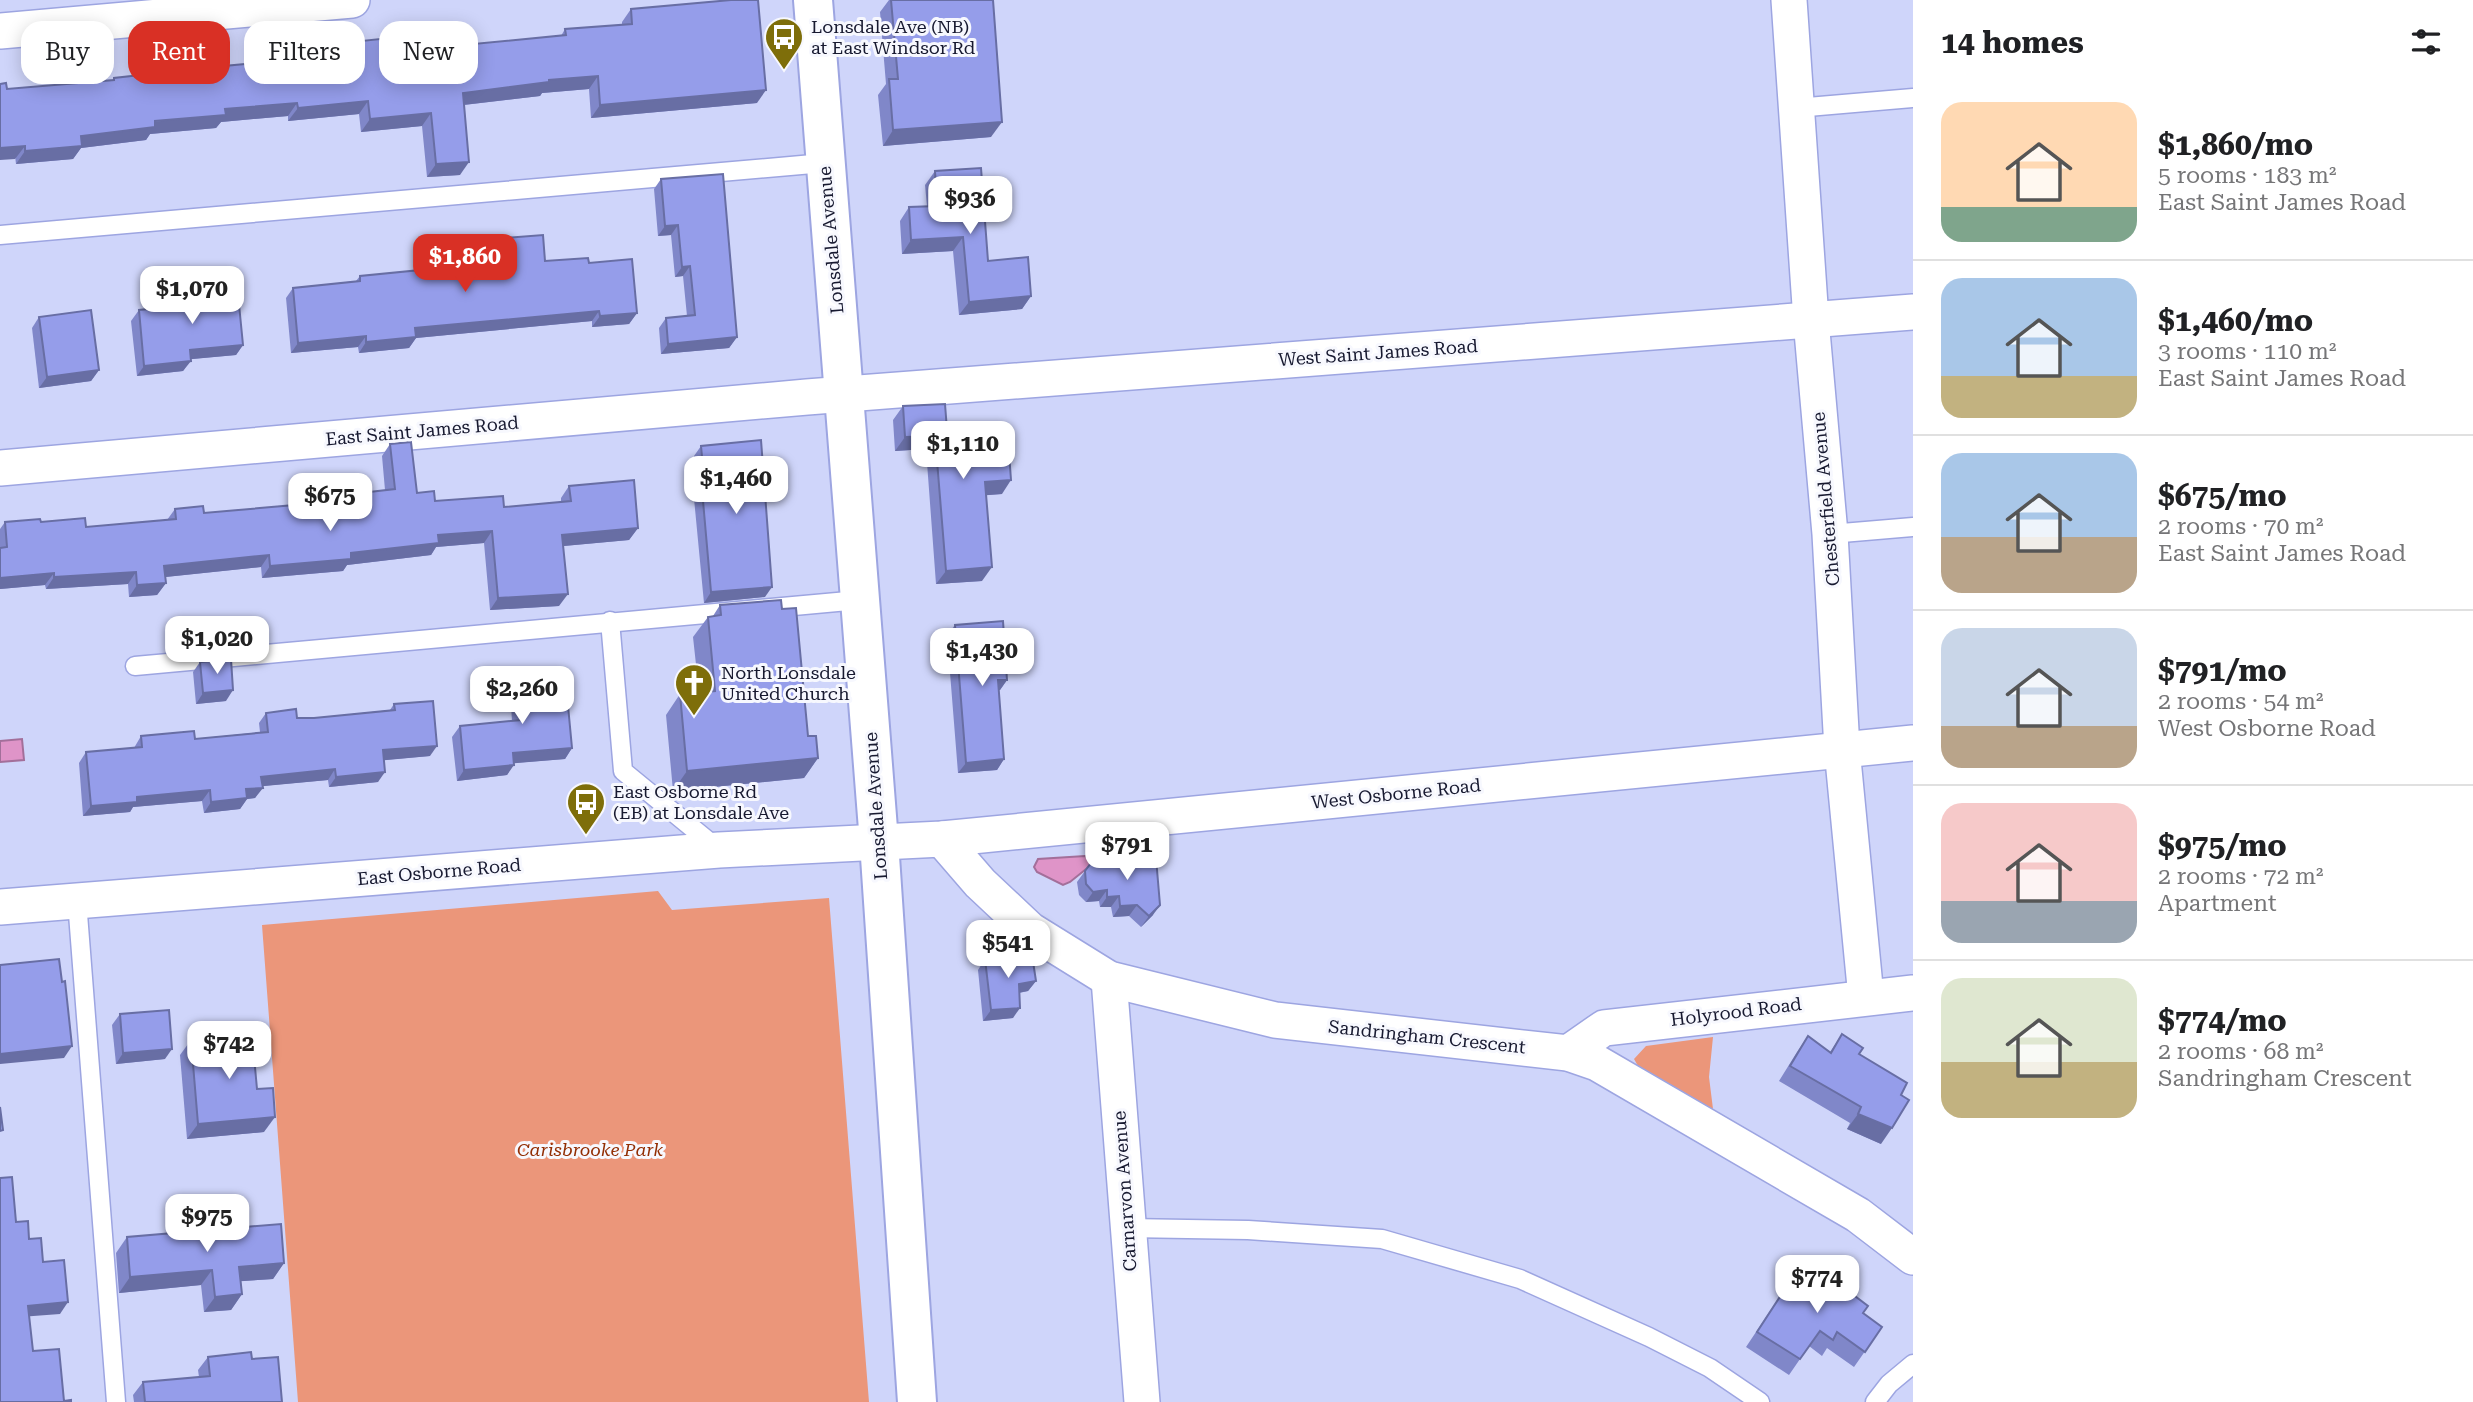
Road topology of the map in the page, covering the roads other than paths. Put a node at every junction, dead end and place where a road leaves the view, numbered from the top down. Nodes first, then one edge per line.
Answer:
1 (352, 0) edge
2 (813, 0) edge
3 (1789, 0) edge
4 (0, 31) edge
5 (1913, 98) edge
6 (1797, 108) junction
7 (824, 163) junction
8 (0, 235) edge
9 (1913, 312) edge
10 (1811, 320) junction
11 (843, 395) junction
12 (0, 468) edge
13 (1913, 527) edge
14 (1830, 534) junction
15 (859, 600) junction
16 (610, 621) junction
17 (135, 666) dead end
18 (1913, 743) edge
19 (1842, 750) junction
20 (942, 839) junction
21 (879, 842) junction
22 (719, 850) junction
23 (77, 901) junction
24 (0, 907) edge
25 (1109, 979) junction
26 (1913, 993) edge
27 (1866, 997) junction
28 (1568, 1053) junction
29 (1127, 1228) junction
30 (1913, 1257) edge
31 (1913, 1364) edge
32 (116, 1402) edge
33 (917, 1402) edge
34 (1142, 1402) edge
35 (1760, 1402) edge
36 (1875, 1402) edge

1 - 4 street
2 - 7 street, Lonsdale Avenue
3 - 6 street, Chesterfield Avenue
5 - 6 lane
6 - 10 street, Chesterfield Avenue
7 - 8 lane
7 - 11 street, Lonsdale Avenue
9 - 10 street, West Saint James Road
10 - 11 street, West Saint James Road
10 - 14 street, Chesterfield Avenue
11 - 12 street, East Saint James Road
11 - 15 street, Lonsdale Avenue
13 - 14 lane
14 - 19 street, Chesterfield Avenue
15 - 16 lane
15 - 21 street, Lonsdale Avenue
16 - 17 lane
16 - 22 lane
18 - 19 street, West Osborne Road
19 - 20 street, West Osborne Road
19 - 27 street, Chesterfield Avenue
20 - 21 street, West Osborne Road
20 - 25 street, Sandringham Crescent
21 - 22 street, East Osborne Road
21 - 33 street, Lonsdale Avenue
22 - 23 street, East Osborne Road
23 - 24 street, East Osborne Road
23 - 32 lane
25 - 28 street, Sandringham Crescent
25 - 29 street, Carnarvon Avenue
26 - 27 street, Holyrood Road
27 - 28 street, Holyrood Road
28 - 30 street, Sandringham Crescent
29 - 34 street, Carnarvon Avenue
29 - 35 lane
31 - 36 lane

